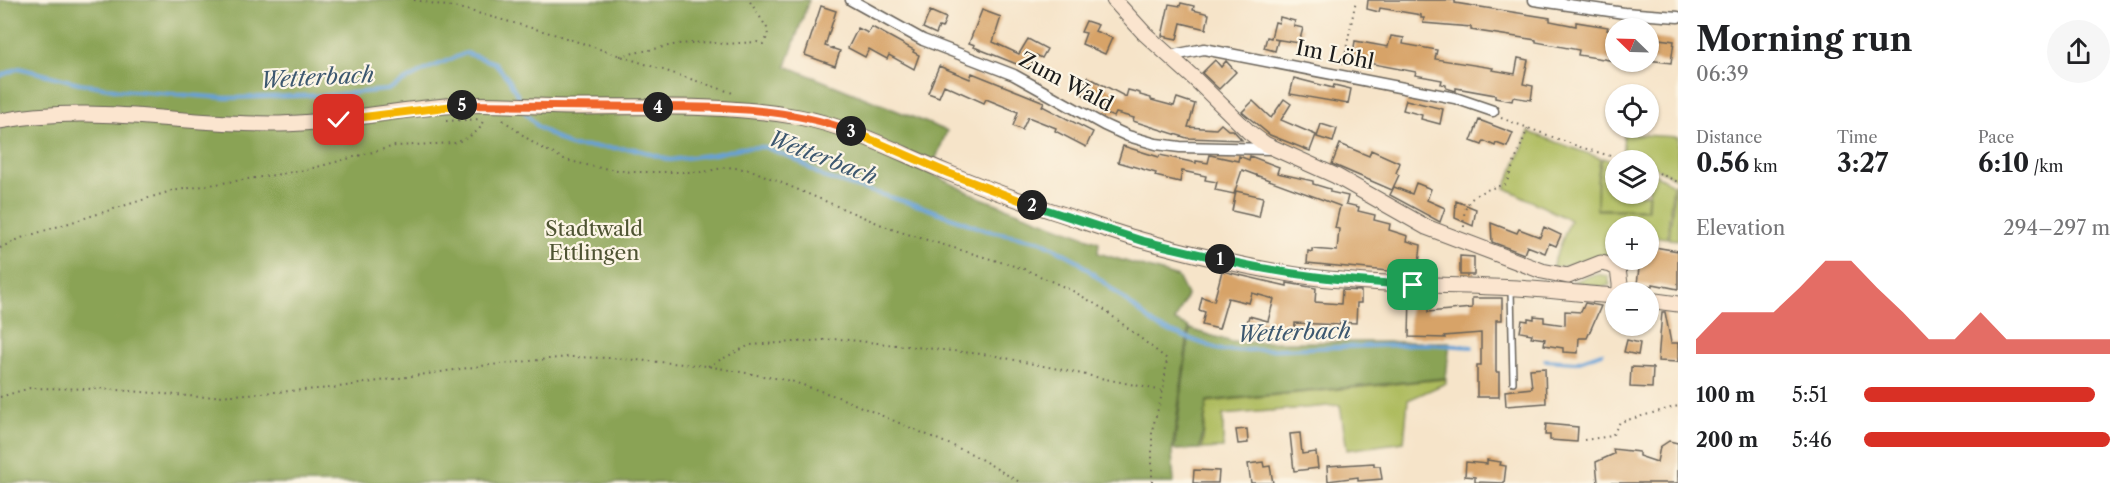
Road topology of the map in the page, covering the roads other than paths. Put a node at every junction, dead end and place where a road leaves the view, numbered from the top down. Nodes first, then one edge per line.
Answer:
1 (851, 0) edge
2 (1114, 0) edge
3 (1533, 0) edge
4 (1678, 17) edge
5 (1168, 56) junction
6 (1493, 111) road end
7 (0, 121) edge
8 (1275, 149) junction
9 (1620, 282) edge
10 (1511, 288) junction
11 (1605, 295) edge
12 (1659, 301) edge
13 (1678, 304) edge
14 (1513, 382) dead end

1 - 8 street, Zum Wald
2 - 5 main road
3 - 4 street
5 - 6 street, Im Löhl
5 - 8 main road
7 - 10 main road
8 - 9 main road
10 - 11 main road
10 - 14 lane
12 - 13 main road

